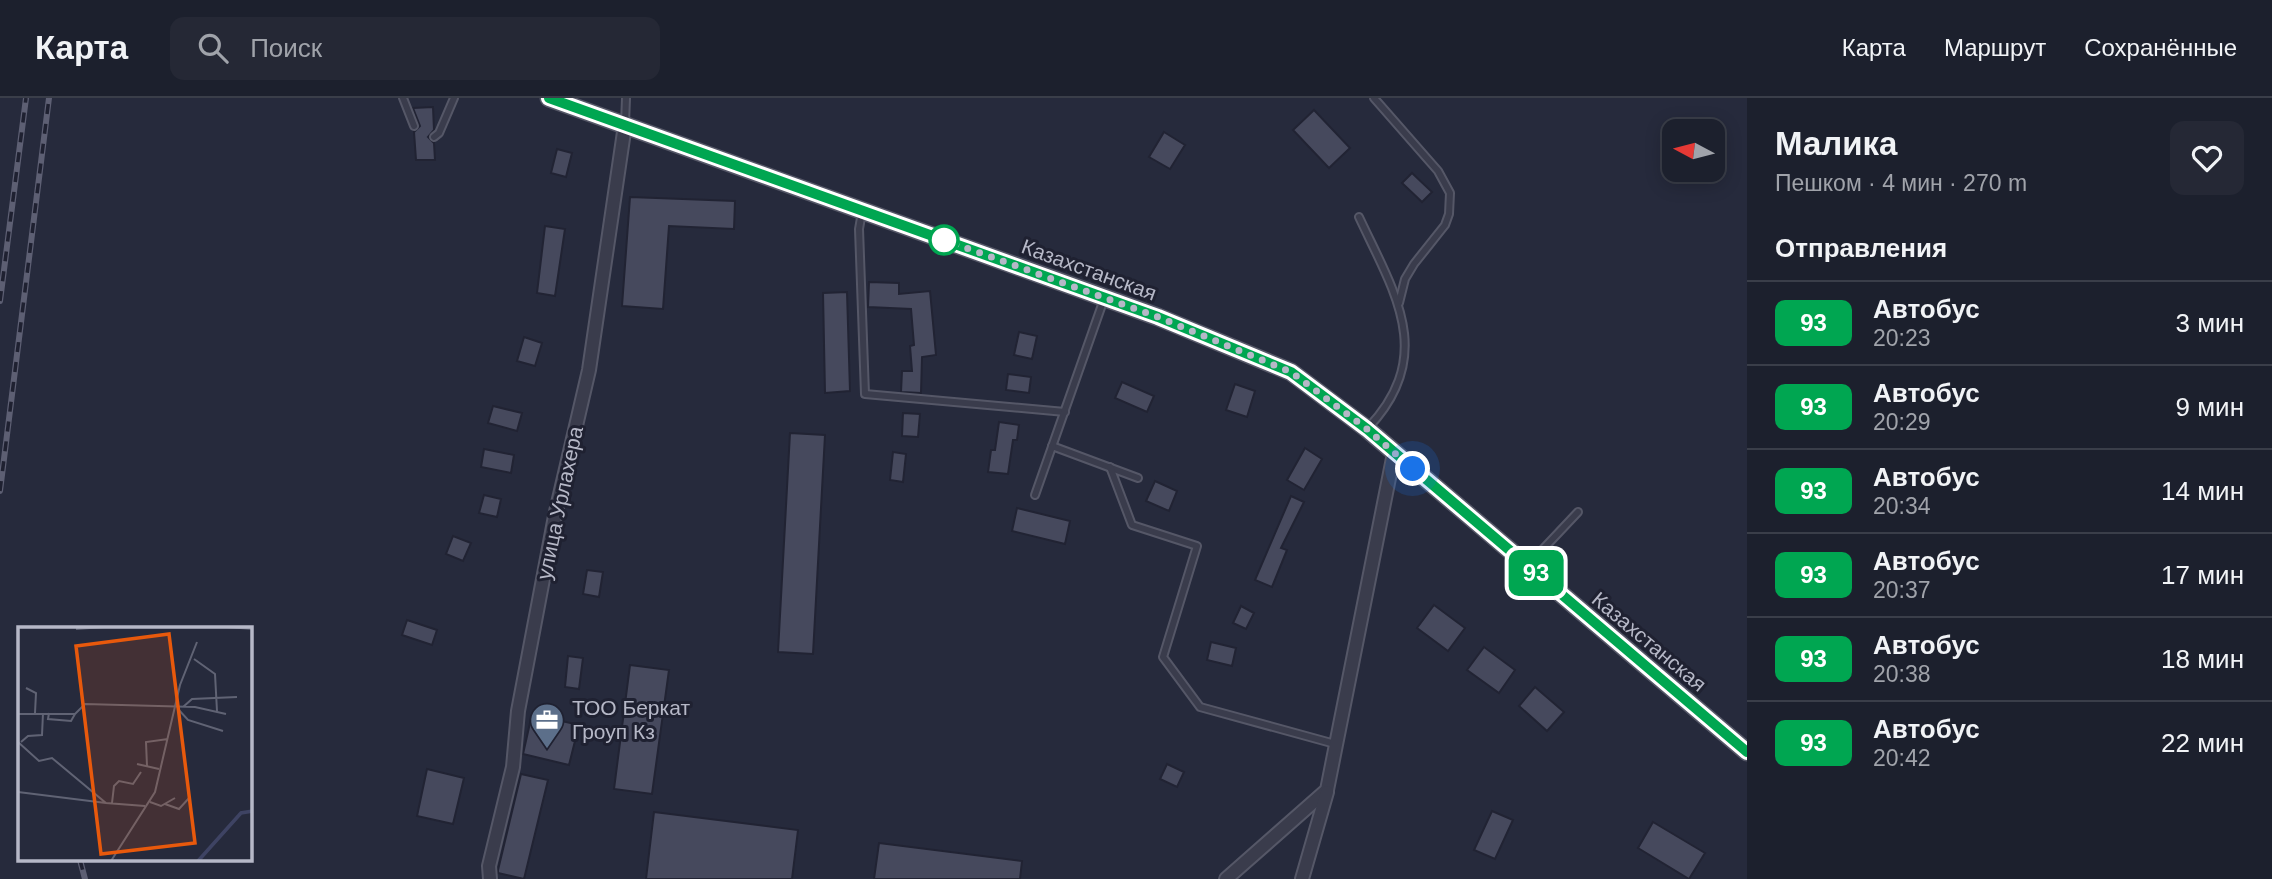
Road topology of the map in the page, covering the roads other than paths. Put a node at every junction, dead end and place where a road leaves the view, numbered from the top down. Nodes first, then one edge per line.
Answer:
1 (403, 98) edge
2 (454, 98) edge
3 (549, 98) edge
4 (626, 98) edge
5 (1374, 98) edge
6 (625, 125) junction
7 (414, 126) dead end
8 (434, 137) dead end
9 (862, 211) junction
10 (1359, 217) dead end
11 (1105, 298) junction
12 (1399, 303) junction
13 (1065, 412) junction
14 (1367, 429) junction
15 (1052, 446) junction
16 (1394, 453) junction
17 (1110, 467) junction
18 (1138, 478) dead end
19 (1035, 495) dead end
20 (1578, 512) dead end
21 (1527, 566) junction
22 (1336, 745) junction
23 (1747, 752) edge
24 (1328, 790) junction
25 (490, 879) edge
26 (1226, 879) edge
27 (1302, 879) edge

1 - 7 lane
2 - 8 lane
3 - 6 main road, Казахстанская
4 - 6 lane
5 - 12 lane
6 - 9 main road, Казахстанская
6 - 25 street, улица Урлахера
9 - 11 main road, Казахстанская
9 - 13 lane
10 - 12 lane
11 - 13 lane
11 - 14 main road, Казахстанская
12 - 14 lane
13 - 15 lane
14 - 16 main road, Казахстанская
15 - 17 lane
15 - 19 lane
16 - 21 main road, Казахстанская
16 - 22 street
17 - 18 lane
17 - 22 lane
20 - 21 lane
21 - 23 main road, Казахстанская
22 - 24 street
24 - 26 street
24 - 27 street

